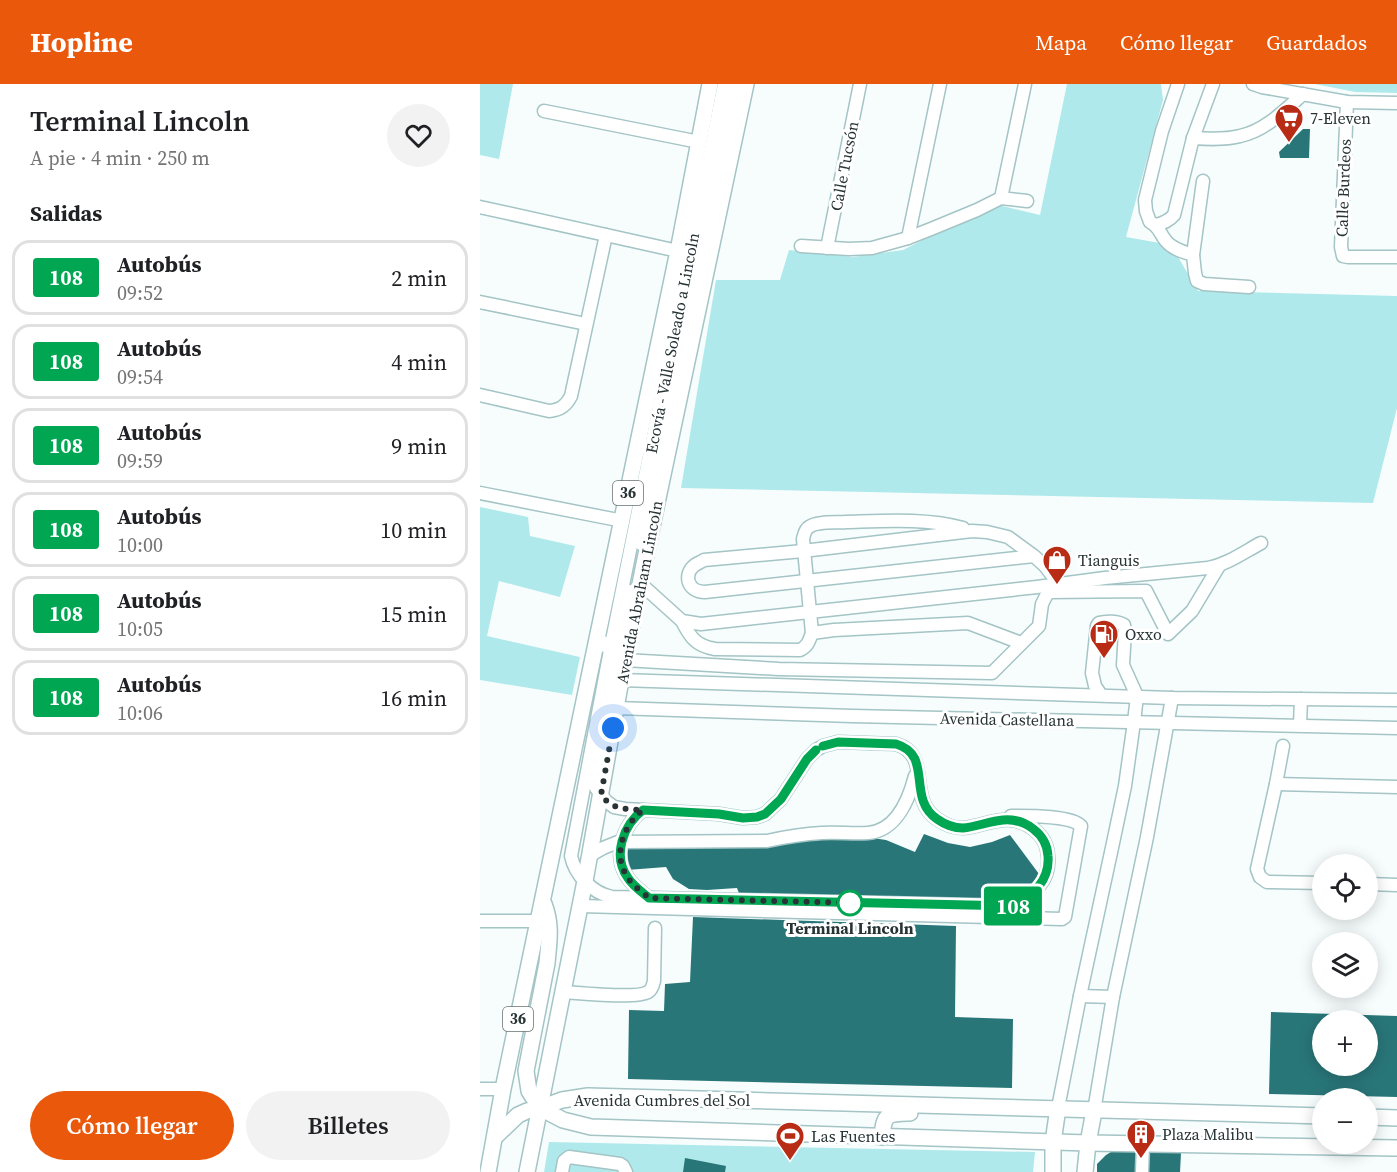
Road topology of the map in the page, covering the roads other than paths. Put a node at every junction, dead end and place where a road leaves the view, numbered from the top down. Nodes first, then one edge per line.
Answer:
1 (724, 84) edge
2 (735, 84) edge
3 (746, 84) edge
4 (860, 84) edge
5 (940, 84) edge
6 (1024, 84) edge
7 (1178, 84) edge
8 (1213, 84) edge
9 (1253, 84) edge
10 (707, 87) edge
11 (1303, 94) junction
12 (1347, 102) junction
13 (1397, 103) edge
14 (544, 111) dead end
15 (1193, 138) junction
16 (699, 142) junction
17 (1203, 181) dead end
18 (1001, 198) junction
19 (1027, 201) dead end
20 (480, 207) edge
21 (1156, 225) junction
22 (606, 235) junction
23 (908, 238) junction
24 (801, 246) dead end
25 (828, 248) junction
26 (678, 251) junction
27 (1193, 255) junction
28 (1397, 257) edge
29 (1249, 287) dead end
30 (480, 302) edge
31 (586, 324) junction
32 (480, 395) edge
33 (480, 493) edge
34 (622, 521) junction
35 (972, 531) junction
36 (1261, 543) dead end
37 (803, 551) junction
38 (1034, 556) junction
39 (1219, 566) junction
40 (806, 580) junction
41 (1058, 583) junction
42 (641, 584) junction
43 (810, 611) junction
44 (682, 621) junction
45 (812, 633) junction
46 (1021, 644) junction
47 (616, 648) junction
48 (621, 680) junction
49 (1101, 695) junction
50 (1137, 696) junction
51 (1172, 698) junction
52 (1301, 699) junction
53 (1397, 700) edge
54 (616, 708) junction
55 (1134, 722) junction
56 (1167, 723) junction
57 (1300, 725) junction
58 (1397, 728) edge
59 (1282, 746) dead end
60 (918, 760) junction
61 (1276, 784) junction
62 (1397, 787) edge
63 (602, 791) junction
64 (643, 810) junction
65 (622, 842) junction
66 (589, 856) junction
67 (585, 881) junction
68 (1312, 883) edge
69 (1378, 885) edge
70 (1397, 885) edge
71 (649, 898) junction
72 (543, 901) junction
73 (580, 906) junction
74 (480, 921) edge
75 (539, 921) junction
76 (656, 928) dead end
77 (563, 992) junction
78 (1080, 996) junction
79 (1113, 997) junction
80 (480, 1089) edge
81 (503, 1089) junction
82 (969, 1106) junction
83 (540, 1108) junction
84 (1058, 1108) junction
85 (1094, 1111) junction
86 (1312, 1116) edge
87 (1378, 1117) edge
88 (1397, 1118) edge
89 (495, 1137) junction
90 (882, 1137) junction
91 (1053, 1142) junction
92 (1088, 1143) junction
93 (1143, 1144) junction
94 (1397, 1148) edge
95 (488, 1172) edge
96 (527, 1172) edge
97 (562, 1172) edge
98 (626, 1172) edge
99 (1053, 1172) edge
100 (1085, 1172) edge
101 (1142, 1172) edge

1 - 47 street, Ecovía - Valle Soleado a Lincoln
2 - 47 street
3 - 42 main road, Avenida Abraham Lincoln / 36
4 - 25 street, Calle Tucsón
5 - 23 street
6 - 18 street
7 - 21 street
8 - 15 street
9 - 11 street
10 - 16 main road, 36
11 - 12 street
11 - 15 street
12 - 13 street
12 - 28 street, Calle Burdeos
14 - 16 street
15 - 21 street
16 - 26 main road, 36
17 - 27 street
18 - 19 street
18 - 23 street
20 - 22 street
21 - 27 street
22 - 26 street
22 - 31 street
23 - 25 street
24 - 25 street
26 - 34 main road, 36
27 - 29 street
30 - 31 street
31 - 32 street
33 - 34 street
34 - 47 main road, 36
35 - 37 street
35 - 37 street
35 - 38 street
36 - 39 street
37 - 40 street
37 - 40 street
38 - 40 street
38 - 41 street
39 - 41 street
39 - 46 street
40 - 43 street
41 - 43 street
42 - 44 street
42 - 47 main road, Avenida Abraham Lincoln / 36
43 - 44 street
43 - 45 street
44 - 45 street
45 - 46 street
46 - 47 street
47 - 48 main road, Avenida Abraham Lincoln / 36
47 - 63 street
47 - 67 street, Ecovía - Valle Soleado a Lincoln
47 - 72 main road, 36
48 - 49 street, Avenida Castellana
48 - 54 main road, Avenida Abraham Lincoln / 36
49 - 50 street, Avenida Castellana
49 - 50 street
50 - 51 street, Avenida Castellana
50 - 55 street
51 - 52 street, Avenida Castellana
51 - 56 street
52 - 53 street, Avenida Castellana
52 - 57 street
54 - 55 street, Avenida Castellana
54 - 63 main road, Avenida Abraham Lincoln / 36
55 - 56 street, Avenida Castellana
55 - 78 street
56 - 57 street, Avenida Castellana
56 - 79 street
57 - 58 street, Avenida Castellana
59 - 61 street
60 - 63 street
60 - 64 street
60 - 65 street
60 - 71 street
60 - 73 street
61 - 62 street
61 - 68 street
63 - 64 street
63 - 66 main road, Avenida Abraham Lincoln / 36
64 - 65 street
65 - 66 street
65 - 71 street
66 - 67 main road, Avenida Abraham Lincoln / 36
67 - 71 street
67 - 73 main road, Avenida Abraham Lincoln / 36
69 - 70 street
72 - 75 main road, 36
72 - 83 main road
73 - 77 main road, Avenida Abraham Lincoln / 36
74 - 75 street
75 - 81 main road, 36
76 - 77 street
77 - 83 main road, Avenida Abraham Lincoln / 36
78 - 79 street
78 - 84 street
79 - 85 street
80 - 81 street
81 - 89 main road, 36
82 - 83 main road, Avenida Cumbres del Sol
82 - 84 main road, Avenida Cumbres del Sol
82 - 90 main road
83 - 89 main road
83 - 90 main road, Avenida Cumbres del Sol
83 - 96 main road, Avenida Abraham Lincoln / 36
84 - 85 main road, Avenida Cumbres del Sol
84 - 91 main road
85 - 86 main road, Avenida Cumbres del Sol
85 - 92 main road
87 - 88 main road
89 - 95 main road, 36
90 - 91 main road, Avenida Cumbres del Sol
91 - 92 main road, Avenida Cumbres del Sol
91 - 99 main road
92 - 93 main road, Avenida Cumbres del Sol
92 - 100 main road
93 - 94 main road, Avenida Cumbres del Sol
93 - 101 street
97 - 98 street

